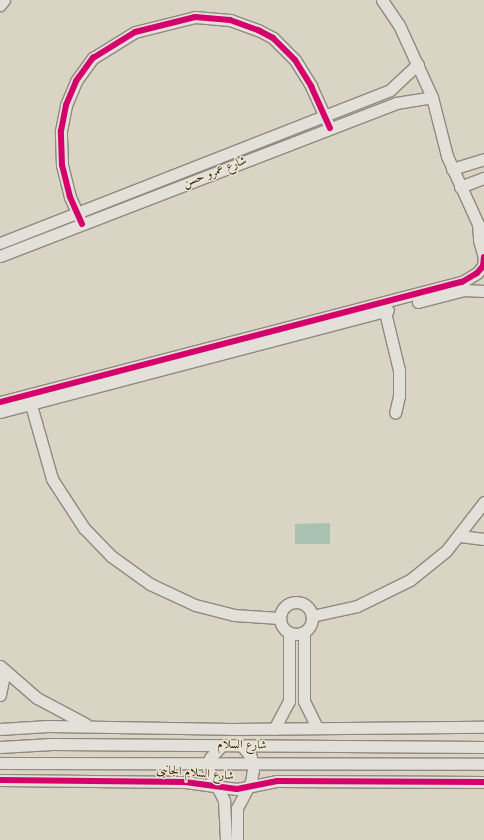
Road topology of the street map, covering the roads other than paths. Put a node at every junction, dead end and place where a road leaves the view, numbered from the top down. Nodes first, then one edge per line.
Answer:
1 (4, 0) edge
2 (382, 0) edge
3 (0, 5) edge
4 (418, 64) junction
5 (432, 97) junction
6 (325, 116) junction
7 (330, 128) junction
8 (484, 158) edge
9 (202, 164) junction
10 (452, 169) junction
11 (207, 176) junction
12 (484, 178) edge
13 (460, 187) junction
14 (77, 212) junction
15 (82, 224) junction
16 (481, 227) edge
17 (0, 243) edge
18 (0, 256) edge
19 (484, 257) edge
20 (484, 291) edge
21 (384, 307) junction
22 (29, 400) junction
23 (0, 402) edge
24 (0, 412) edge
25 (395, 413) dead end
26 (484, 502) edge
27 (460, 536) junction
28 (484, 539) edge
29 (312, 616) junction
30 (280, 618) junction
31 (304, 632) junction
32 (289, 633) junction
33 (2, 668) edge
34 (291, 691) junction
35 (304, 691) junction
36 (0, 695) edge
37 (90, 726) junction
38 (129, 727) junction
39 (484, 727) edge
40 (317, 728) junction
41 (0, 729) edge
42 (274, 729) junction
43 (141, 745) junction
44 (222, 746) junction
45 (242, 746) junction
46 (0, 747) edge
47 (484, 747) edge
48 (0, 763) edge
49 (209, 763) junction
50 (253, 764) junction
51 (484, 764) edge
52 (0, 780) edge
53 (484, 782) edge
54 (217, 787) junction
55 (247, 787) junction
56 (226, 840) edge
57 (236, 840) edge

1 - 3 street
2 - 4 street
4 - 5 street
4 - 6 street, شارع عمرو حسن
5 - 7 street, شارع عمرو حسن
5 - 10 street
6 - 7 street
6 - 9 street, شارع عمرو حسن
6 - 14 street
7 - 11 street, شارع عمرو حسن
8 - 10 street
9 - 11 street
9 - 14 street, شارع عمرو حسن
10 - 13 street
11 - 15 street, شارع عمرو حسن
12 - 13 street
13 - 16 street
14 - 15 street
14 - 17 street, شارع عمرو حسن
15 - 18 street, شارع عمرو حسن
16 - 19 street
19 - 21 street
20 - 21 street
21 - 22 street
21 - 25 street
22 - 23 street
22 - 24 street
22 - 30 street
26 - 27 street
27 - 28 street
27 - 29 street
29 - 30 street
29 - 31 street
30 - 32 street
31 - 32 street
31 - 35 street
32 - 34 street
33 - 36 street
33 - 37 street
34 - 35 street
34 - 42 street
35 - 40 street
37 - 38 street
37 - 41 street
38 - 42 street
38 - 43 street
39 - 40 street
40 - 42 street
43 - 44 street, شارع السلام
43 - 46 street, شارع السلام
44 - 45 street, شارع السلام
44 - 49 street
45 - 47 street, شارع السلام
45 - 50 street
48 - 49 street, شارع السلام
49 - 50 street, شارع السلام
49 - 54 street
50 - 51 street, شارع السلام
50 - 55 street
52 - 54 street, شارع السلام الجانبى
53 - 55 street, شارع السلام الجانبى
54 - 55 street, شارع السلام الجانبى
54 - 56 street
55 - 57 street

